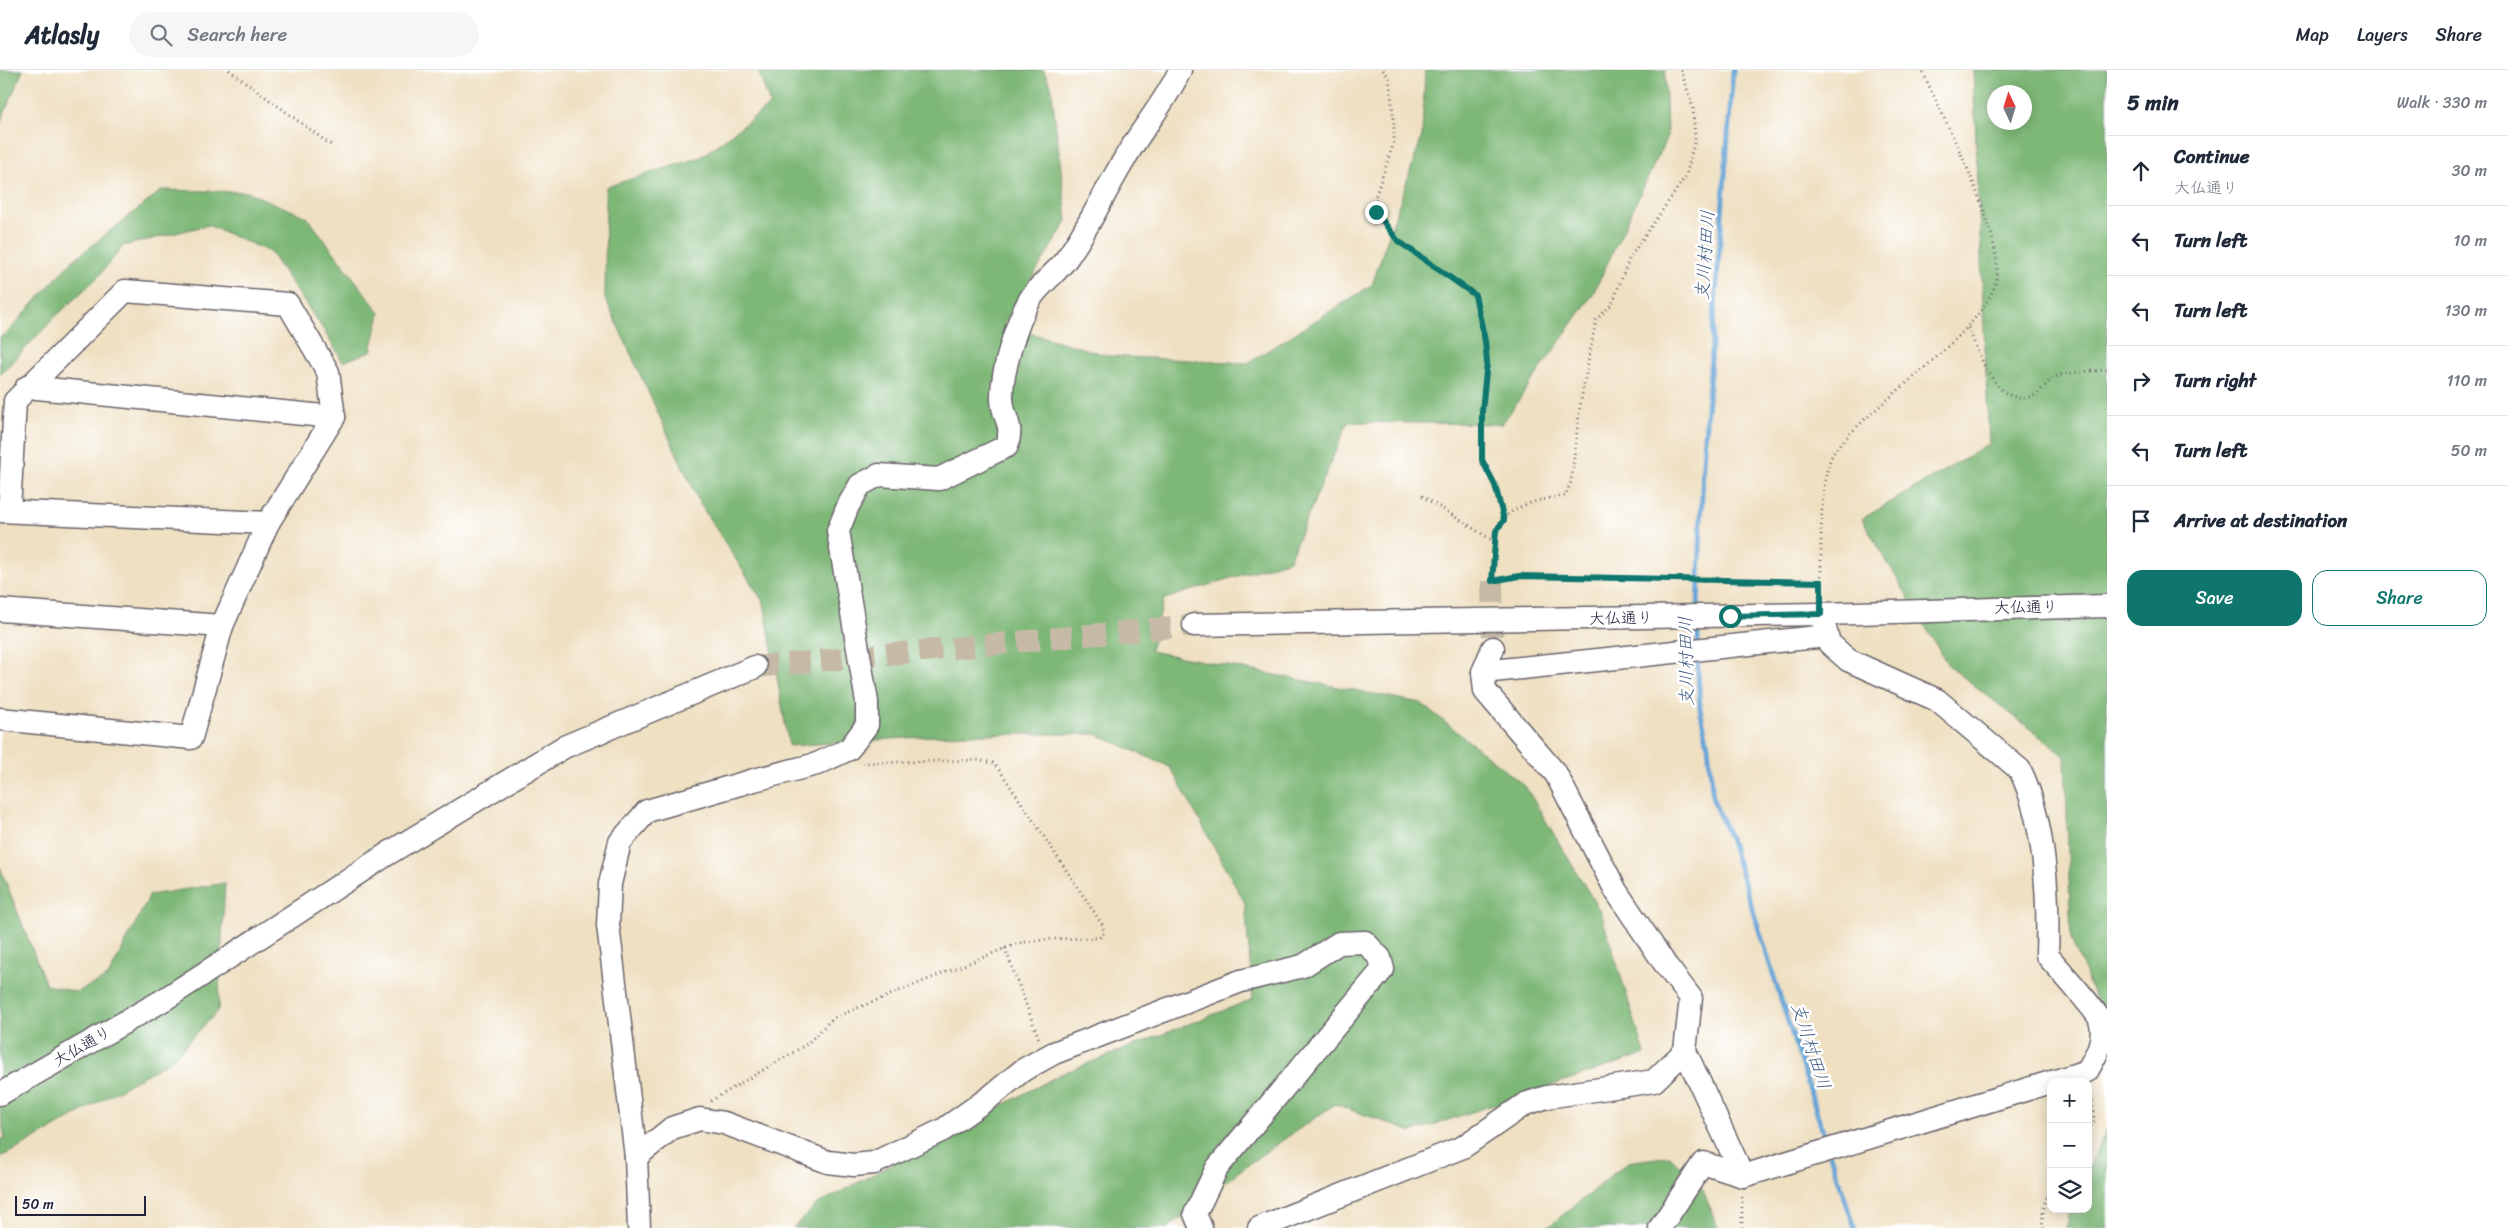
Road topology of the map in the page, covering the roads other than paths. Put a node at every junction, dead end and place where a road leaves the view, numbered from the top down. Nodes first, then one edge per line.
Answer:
1 (1180, 70) edge
2 (27, 387) junction
3 (334, 418) junction
4 (5, 511) edge
5 (268, 523) junction
6 (2107, 606) edge
7 (0, 610) edge
8 (1821, 614) junction
9 (1194, 625) tunnel mouth
10 (222, 626) junction
11 (1827, 636) junction
12 (1493, 648) tunnel mouth
13 (755, 667) tunnel mouth
14 (1484, 672) junction
15 (0, 719) edge
16 (1685, 1051) junction
17 (2065, 1078) edge
18 (2047, 1084) edge
19 (0, 1094) edge
20 (636, 1157) junction
21 (1743, 1176) junction
22 (639, 1228) edge
23 (1200, 1228) edge
24 (1259, 1228) edge
25 (1660, 1228) edge

1 - 20 street
2 - 3 street
2 - 3 street
2 - 4 street
3 - 5 street
4 - 5 street
5 - 10 street
6 - 8 street, 大仏通り
7 - 10 street
8 - 9 street, 大仏通り
8 - 11 street
10 - 15 street
11 - 14 street
11 - 17 street
12 - 14 street
13 - 19 street, 大仏通り
14 - 16 street
16 - 21 street
16 - 24 street
18 - 21 street
20 - 22 street
20 - 23 street
21 - 25 street

